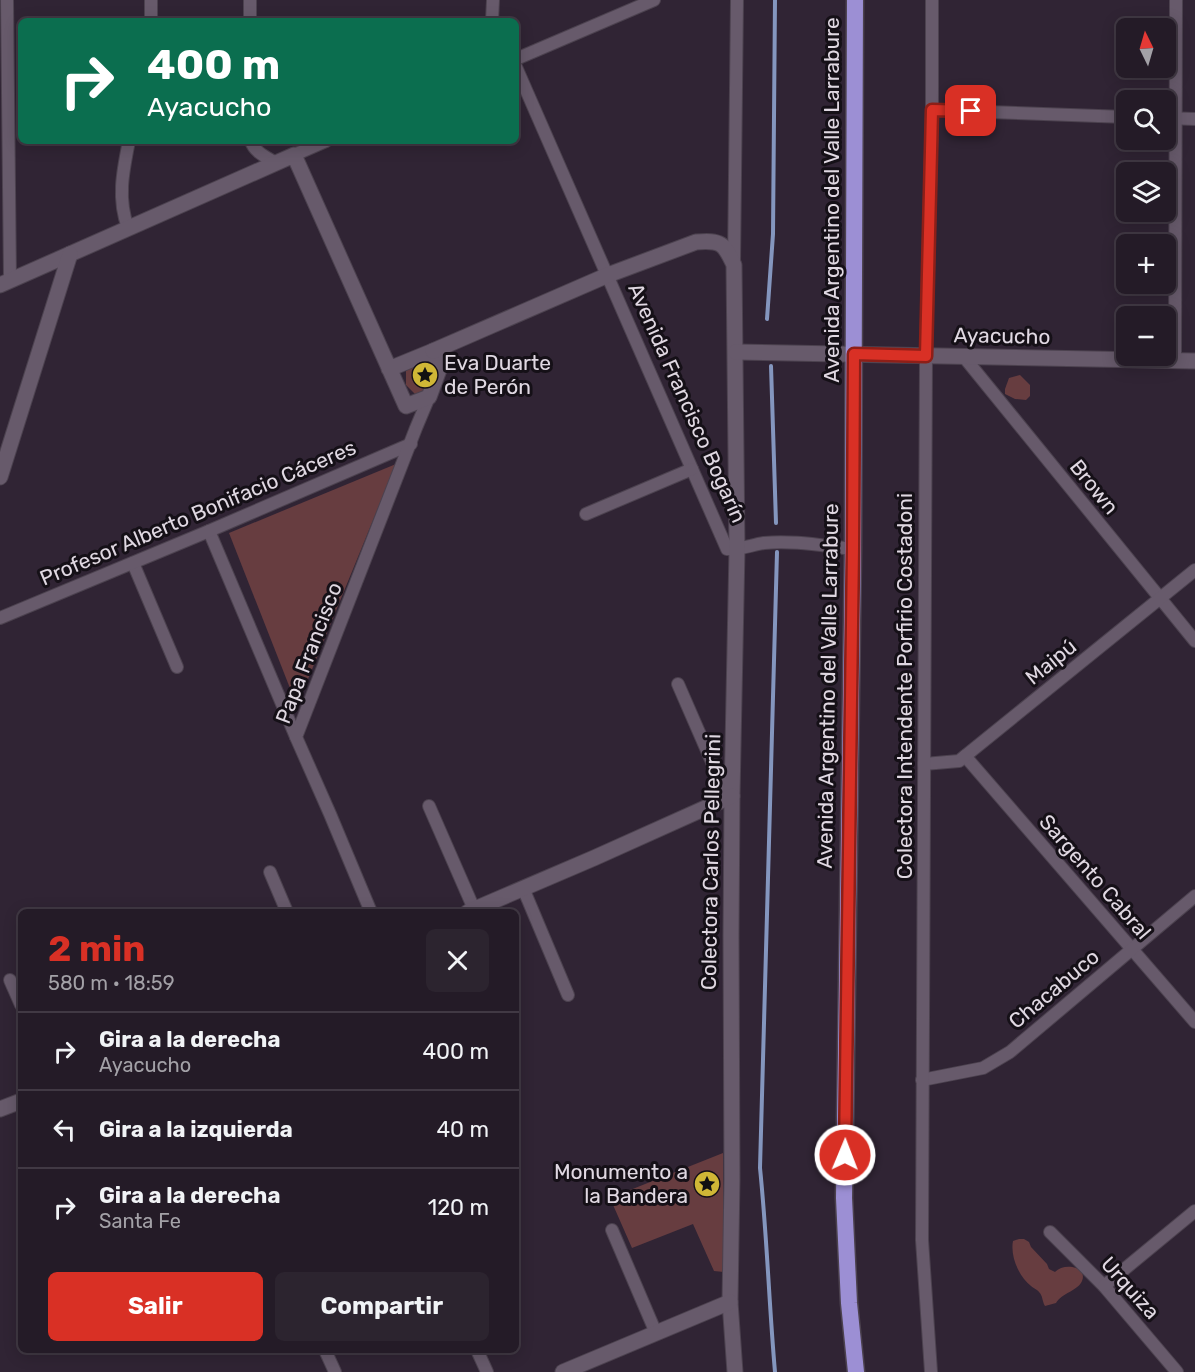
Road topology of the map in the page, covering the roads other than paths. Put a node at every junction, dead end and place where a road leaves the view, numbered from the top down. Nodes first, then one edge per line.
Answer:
1 (8, 0) edge
2 (151, 0) edge
3 (250, 0) edge
4 (493, 0) edge
5 (654, 0) edge
6 (737, 0) edge
7 (855, 0) edge
8 (932, 0) edge
9 (1176, 0) edge
10 (151, 18) edge
11 (250, 18) edge
12 (492, 18) edge
13 (519, 58) edge
14 (519, 74) edge
15 (1172, 90) edge
16 (932, 110) junction
17 (1116, 117) edge
18 (1176, 119) edge
19 (1195, 119) edge
20 (128, 144) edge
21 (252, 144) edge
22 (319, 144) edge
23 (1172, 150) edge
24 (294, 155) junction
25 (276, 163) junction
26 (128, 228) junction
27 (70, 254) junction
28 (734, 265) junction
29 (608, 276) junction
30 (5, 283) edge
31 (1174, 306) edge
32 (433, 351) junction
33 (736, 352) junction
34 (854, 354) junction
35 (926, 356) junction
36 (964, 357) junction
37 (1116, 360) edge
38 (1176, 361) edge
39 (1195, 361) edge
40 (389, 369) junction
41 (429, 397) junction
42 (406, 406) junction
43 (416, 428) junction
44 (411, 444) junction
45 (692, 468) junction
46 (0, 477) edge
47 (586, 514) dead end
48 (209, 531) junction
49 (737, 549) junction
50 (853, 549) junction
51 (133, 563) junction
52 (1195, 570) edge
53 (1160, 598) junction
54 (0, 618) edge
55 (1195, 641) edge
56 (177, 667) dead end
57 (678, 684) dead end
58 (296, 737) junction
59 (965, 756) junction
60 (924, 764) junction
61 (732, 796) junction
62 (429, 806) dead end
63 (270, 872) dead end
64 (524, 888) junction
65 (1195, 896) edge
66 (286, 909) edge
67 (370, 909) edge
68 (470, 909) edge
69 (476, 909) edge
70 (1132, 949) junction
71 (10, 980) dead end
72 (568, 994) dead end
73 (18, 998) edge
74 (1195, 1022) edge
75 (922, 1080) junction
76 (18, 1102) edge
77 (0, 1109) edge
78 (1195, 1210) edge
79 (612, 1230) dead end
80 (1050, 1232) dead end
81 (1104, 1286) junction
82 (730, 1302) junction
83 (656, 1333) junction
84 (326, 1353) edge
85 (478, 1353) edge
86 (335, 1372) edge
87 (487, 1372) edge
88 (563, 1372) edge
89 (735, 1372) edge
90 (856, 1372) edge
91 (931, 1372) edge
92 (1177, 1372) edge

1 - 30 street
2 - 10 street
3 - 11 street
4 - 12 street
5 - 13 street
6 - 28 street
7 - 34 highway, Avenida Argentino del Valle Larrabure
8 - 16 street, Colectora Intendente Porfirio Costadoni
9 - 15 street
14 - 29 street
16 - 17 street
16 - 35 street, Colectora Intendente Porfirio Costadoni
18 - 19 street
20 - 26 street
21 - 25 street
22 - 24 street
23 - 31 street
24 - 25 street
24 - 40 street
25 - 26 street
26 - 27 street
27 - 30 street
27 - 46 street
28 - 29 street
28 - 33 street, Colectora Carlos Pellegrini
29 - 32 street, Avenida Francisco Bogarín
29 - 45 street, Avenida Francisco Bogarín
32 - 40 street, Avenida Francisco Bogarín
32 - 41 street
33 - 34 street, Ayacucho
33 - 49 street, Colectora Carlos Pellegrini
34 - 35 street, Ayacucho
34 - 50 highway, Avenida Argentino del Valle Larrabure
35 - 36 street, Ayacucho
35 - 60 street, Colectora Intendente Porfirio Costadoni
36 - 37 street, Ayacucho
36 - 53 street, Brown
38 - 39 street, Ayacucho
40 - 42 street
41 - 42 street
41 - 43 street, Papa Francisco
42 - 43 street
43 - 44 street, Papa Francisco
44 - 48 street, Profesor Alberto Bonifacio Cáceres
44 - 58 street, Papa Francisco
45 - 47 street
45 - 49 street, Avenida Francisco Bogarín
48 - 51 street, Profesor Alberto Bonifacio Cáceres
48 - 58 street
49 - 50 street
49 - 61 street, Colectora Carlos Pellegrini
50 - 90 highway, Avenida Argentino del Valle Larrabure
51 - 54 street, Profesor Alberto Bonifacio Cáceres
51 - 56 street
52 - 53 street, Maipú
53 - 55 street, Brown
53 - 59 street, Maipú
57 - 61 street
58 - 67 street, Papa Francisco
59 - 60 street, Maipú
59 - 70 street, Sargento Cabral
60 - 75 street, Colectora Intendente Porfirio Costadoni
61 - 64 street
61 - 82 street, Colectora Carlos Pellegrini
62 - 68 street
63 - 66 street
64 - 69 street
64 - 72 street
65 - 70 street, Chacabuco
70 - 74 street, Sargento Cabral
70 - 75 street, Chacabuco
71 - 73 street
75 - 91 street, Colectora Intendente Porfirio Costadoni
76 - 77 street
78 - 81 street
79 - 83 street
80 - 81 street, Urquiza
81 - 92 street, Urquiza
82 - 83 street
82 - 89 street, Colectora Carlos Pellegrini
83 - 88 street
84 - 86 street
85 - 87 street

